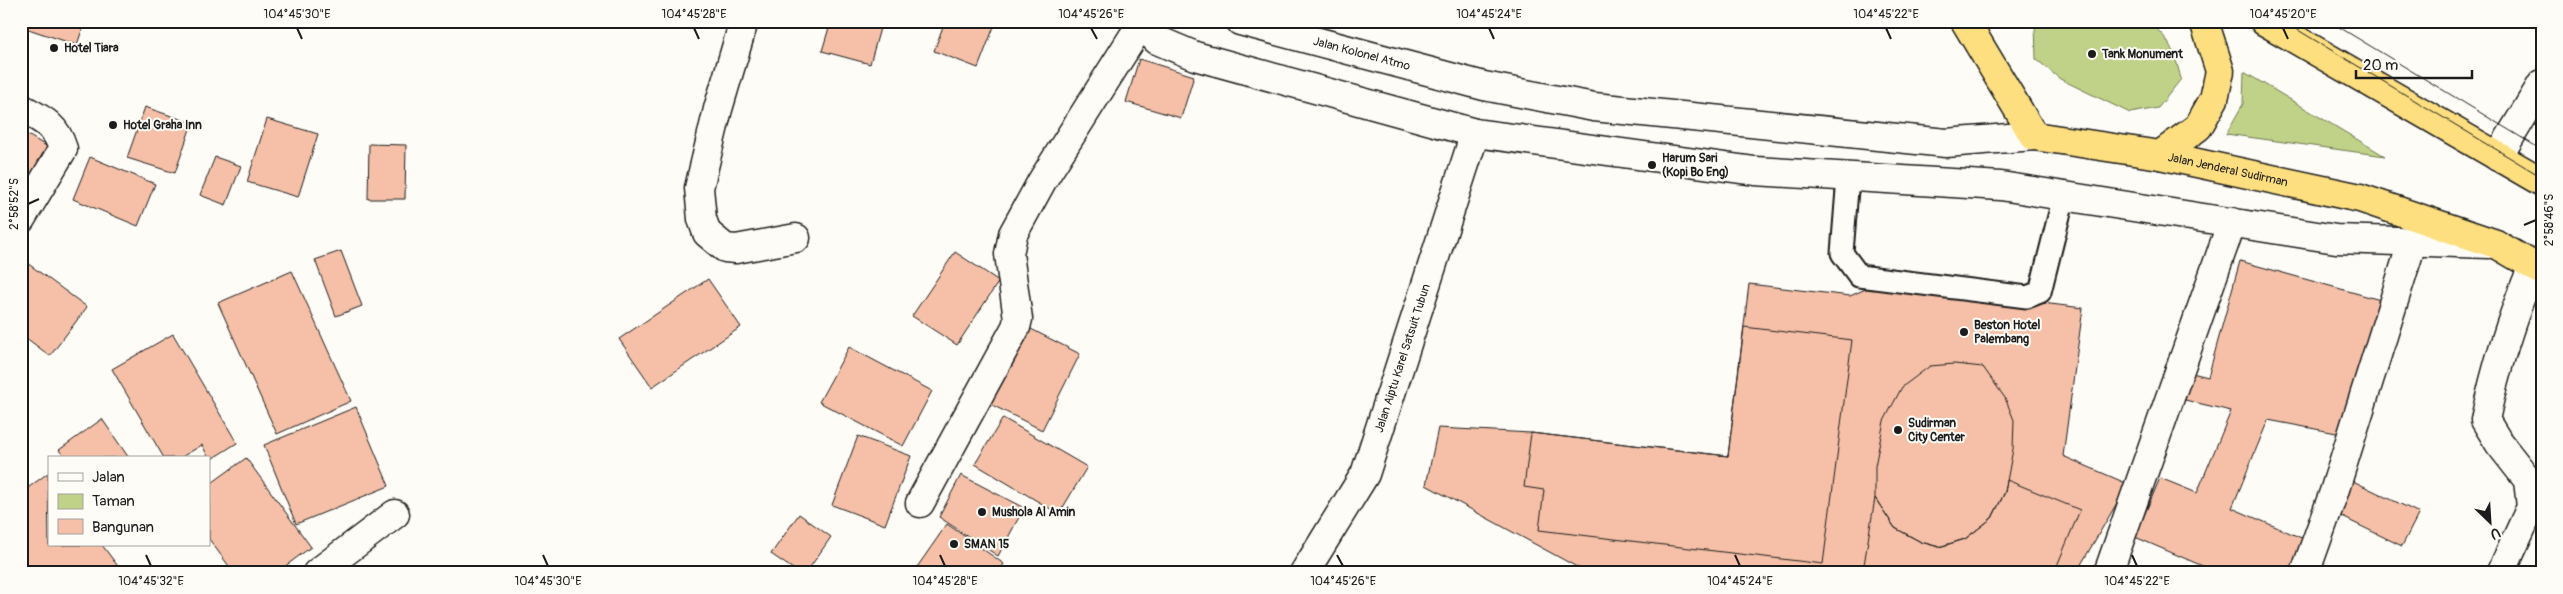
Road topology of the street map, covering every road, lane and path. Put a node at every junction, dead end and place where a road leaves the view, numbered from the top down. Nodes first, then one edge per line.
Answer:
1 (744, 21) edge
2 (1240, 21) edge
3 (1965, 21) edge
4 (2204, 21) edge
5 (2264, 21) edge
6 (1141, 22) edge
7 (2542, 84) edge
8 (21, 108) edge
9 (1475, 133) junction
10 (2034, 136) junction
11 (2160, 155) junction
12 (2498, 157) junction
13 (1848, 177) junction
14 (2542, 182) edge
15 (2064, 196) junction
16 (21, 219) edge
17 (2232, 222) junction
18 (796, 238) dead end
19 (2412, 243) junction
20 (2496, 244) junction
21 (2538, 269) edge
22 (920, 503) dead end
23 (395, 514) dead end
24 (317, 573) edge
25 (1304, 573) edge
26 (2108, 573) edge
27 (2306, 573) edge
28 (2501, 573) edge

1 - 18 street
2 - 10 street, Jalan Kolonel Atmo
3 - 10 highway
4 - 11 highway
5 - 12 highway
6 - 9 street
6 - 22 street
7 - 12 street
8 - 16 street
9 - 13 street
9 - 25 street, Jalan Aiptu Karel Satsuit Tubun
10 - 11 highway, Jalan Jenderal Sudirman
11 - 20 highway, Jalan Jenderal Sudirman
12 - 14 highway
13 - 15 street
13 - 15 lane
15 - 17 street
17 - 19 street
17 - 26 street
19 - 20 street
19 - 27 street
20 - 21 highway, Jalan Jenderal Sudirman
21 - 28 street
23 - 24 street

